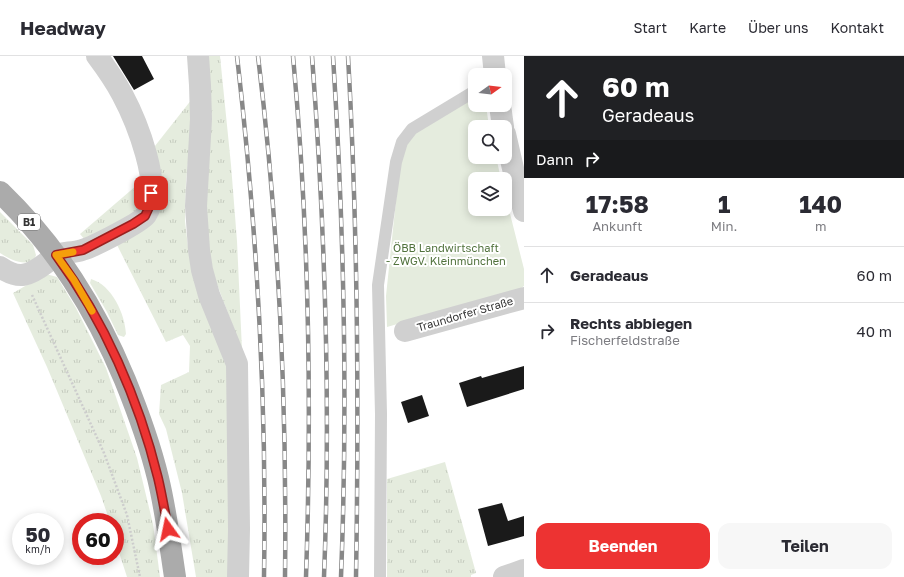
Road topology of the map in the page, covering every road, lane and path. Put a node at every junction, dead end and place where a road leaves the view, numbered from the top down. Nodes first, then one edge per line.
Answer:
1 (97, 56) edge
2 (198, 56) edge
3 (493, 56) edge
4 (494, 68) edge
5 (468, 95) edge
6 (511, 164) edge
7 (0, 192) edge
8 (524, 210) edge
9 (56, 255) junction
10 (0, 267) edge
11 (23, 275) junction
12 (524, 298) edge
13 (405, 331) dead end
14 (524, 570) edge
15 (140, 577) edge
16 (175, 577) edge
17 (238, 577) edge
18 (380, 577) edge
19 (504, 577) edge

1 - 9 street
2 - 17 street
3 - 4 street
5 - 18 lane
6 - 8 street
7 - 9 main road, B1
9 - 11 street
9 - 16 main road, B1
10 - 11 street
11 - 15 path
12 - 13 street, Traundorfer Straße
14 - 19 street

